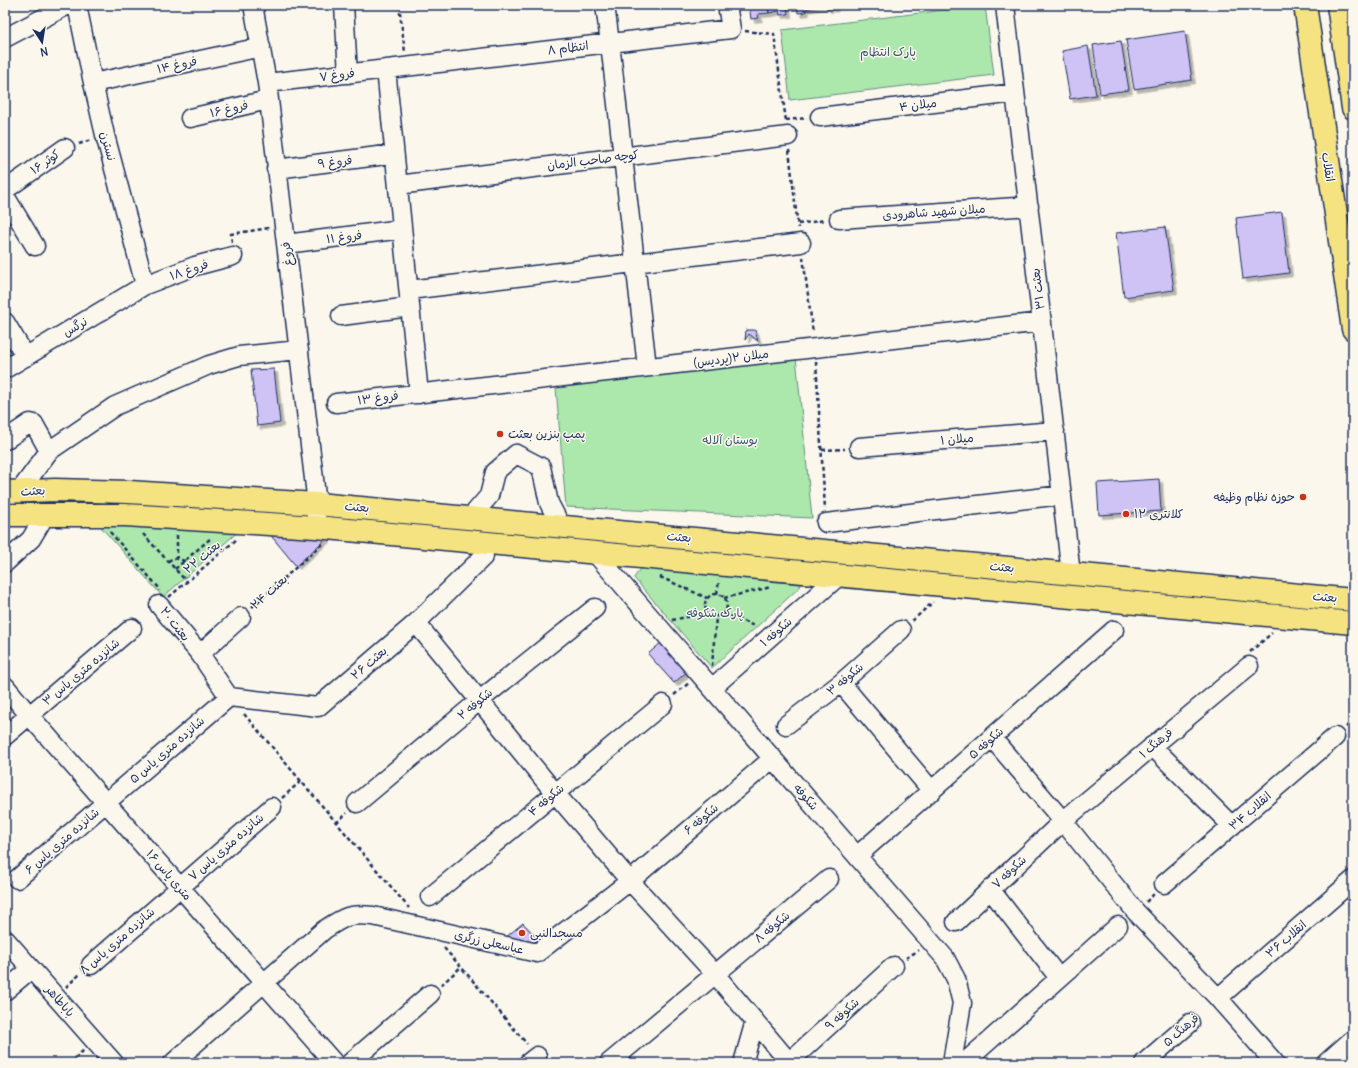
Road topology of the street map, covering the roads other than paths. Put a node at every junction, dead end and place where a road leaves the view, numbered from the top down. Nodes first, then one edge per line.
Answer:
1 (68, 5) edge
2 (77, 5) edge
3 (253, 5) edge
4 (344, 5) edge
5 (604, 5) edge
6 (727, 5) edge
7 (1005, 5) edge
8 (1305, 5) edge
9 (1338, 5) edge
10 (5, 38) edge
11 (610, 43) junction
12 (261, 47) junction
13 (406, 67) joint
14 (386, 69) junction
15 (348, 74) junction
16 (93, 83) junction
17 (267, 91) junction
18 (1015, 93) junction
19 (1352, 104) edge
20 (1319, 105) junction
21 (820, 117) road end
22 (190, 118) dead end
23 (786, 128) road end
24 (65, 148) road end
25 (394, 154) junction
26 (624, 157) junction
27 (276, 169) junction
28 (398, 185) junction
29 (5, 190) edge
30 (5, 196) edge
31 (1028, 206) junction
32 (839, 219) road end
33 (402, 229) junction
34 (801, 243) road end
35 (286, 244) junction
36 (35, 246) dead end
37 (233, 256) dead end
38 (636, 263) junction
39 (145, 286) junction
40 (410, 299) junction
41 (341, 316) dead end
42 (5, 322) edge
43 (1042, 322) junction
44 (1353, 329) edge
45 (299, 350) junction
46 (26, 357) junction
47 (647, 367) junction
48 (5, 369) edge
49 (420, 394) junction
50 (336, 403) dead end
51 (1055, 431) junction
52 (5, 440) edge
53 (859, 447) road end
54 (48, 451) junction
55 (12, 492) edge
56 (1062, 495) junction
57 (317, 504) junction
58 (46, 514) junction
59 (5, 515) edge
60 (470, 518) junction
61 (826, 523) road end
62 (561, 526) junction
63 (316, 527) junction
64 (595, 553) junction
65 (484, 556) dead end
66 (5, 563) edge
67 (1072, 574) junction
68 (840, 575) junction
69 (1067, 596) junction
70 (1353, 600) edge
71 (159, 605) road end
72 (595, 608) dead end
73 (241, 616) road end
74 (416, 622) junction
75 (1353, 623) edge
76 (132, 628) dead end
77 (901, 630) road end
78 (1114, 630) dead end
79 (200, 654) junction
80 (1249, 666) road end
81 (705, 681) junction
82 (841, 684) junction
83 (5, 686) edge
84 (229, 697) junction
85 (480, 700) junction
86 (663, 704) road end
87 (29, 715) junction
88 (786, 725) dead end
89 (5, 736) edge
90 (1335, 737) dead end
91 (992, 738) junction
92 (1152, 746) junction
93 (773, 758) junction
94 (932, 791) junction
95 (555, 793) junction
96 (106, 803) junction
97 (358, 803) dead end
98 (272, 807) road end
99 (1063, 821) junction
100 (1232, 826) junction
101 (857, 856) junction
102 (17, 879) dead end
103 (829, 880) dead end
104 (1353, 880) edge
105 (630, 881) junction
106 (1164, 884) dead end
107 (180, 887) junction
108 (990, 889) junction
109 (430, 896) dead end
110 (956, 922) dead end
111 (1118, 926) dead end
112 (5, 939) edge
113 (91, 965) road end
114 (894, 966) road end
115 (32, 969) junction
116 (715, 974) junction
117 (1059, 978) junction
118 (264, 983) junction
119 (5, 991) edge
120 (430, 994) road end
121 (1218, 998) junction
122 (755, 1021) junction
123 (1190, 1022) dead end
124 (1353, 1039) edge
125 (790, 1062) edge
126 (114, 1063) edge
127 (173, 1063) edge
128 (334, 1063) edge
129 (350, 1063) edge
130 (610, 1063) edge
131 (743, 1063) edge
132 (952, 1063) edge
133 (964, 1063) edge
134 (1144, 1063) edge
135 (1275, 1063) edge
136 (1326, 1063) edge

1 - 10 street
2 - 16 street, نسترن
3 - 12 street, فروغ
4 - 15 street
5 - 11 street
6 - 11 street, انتظام ۸
7 - 18 street, بعثت ۳۱
8 - 20 main road, انقلاب
9 - 19 main road
11 - 13 street, انتظام ۸
11 - 26 street
12 - 16 street, فروغ ۱۴
12 - 17 street, فروغ
13 - 14 street, فروغ ۷
14 - 15 street, فروغ ۷
14 - 25 street
15 - 17 street, فروغ ۷
16 - 39 street, نسترن
17 - 22 street, فروغ ۱۶
17 - 27 street, فروغ
18 - 21 street, میلان ۴
18 - 31 street, بعثت ۳۱
19 - 20 main road
20 - 44 main road, انقلاب
23 - 26 street, کوچه صاحب الزمان
24 - 29 street, کوثر ۱۶
25 - 27 street, فروغ ۹
25 - 28 street
26 - 28 street, کوچه صاحب الزمان
26 - 38 street
27 - 35 street, فروغ
28 - 33 street
30 - 36 street
31 - 32 street, میلان شهید شاهرودی
31 - 43 street, بعثت ۳۱
33 - 35 street, فروغ ۱۱
33 - 40 street
34 - 38 street
35 - 45 street, فروغ
37 - 39 street, فروغ ۱۸
38 - 40 street
38 - 47 street
39 - 46 street, نرگس
40 - 41 street
40 - 49 street
42 - 46 street
43 - 47 street, میلان ۲(پردیس)
43 - 51 street, بعثت ۳۱
45 - 54 street
45 - 57 street, فروغ
46 - 48 street, نرگس
47 - 49 street, میلان ۲(پردیس)
49 - 50 street, فروغ ۱۳
51 - 53 street, میلان ۱
51 - 56 street, بعثت ۳۱
52 - 54 street
54 - 55 street
55 - 57 main road, بعثت
56 - 61 street
56 - 67 street, بعثت ۳۱
57 - 60 main road, بعثت
57 - 63 street, فروغ
58 - 59 main road, بعثت
58 - 63 main road, بعثت
58 - 66 street
60 - 62 main road, بعثت
60 - 62 street
62 - 67 main road, بعثت
63 - 64 main road, بعثت
64 - 68 main road, بعثت
64 - 81 street, شکوفه
65 - 74 street, بعثت ۲۶
67 - 69 main road
67 - 70 main road, بعثت
68 - 69 main road, بعثت
68 - 81 street, شکوفه ۱
69 - 75 main road, بعثت
71 - 79 street, بعثت ۲۰
72 - 85 street, شکوفه ۲
73 - 79 street, بعثت ۲۴
74 - 84 street, بعثت ۲۶
74 - 85 street
76 - 87 street, شانزده متری یاس ۳
77 - 82 street, شکوفه ۳
78 - 91 street, شکوفه ۵
79 - 84 street, بعثت ۲۰
80 - 92 street, فرهنگ ۱
81 - 93 street, شکوفه
82 - 88 street, شکوفه ۳
82 - 94 street
83 - 87 street, ۱۶ متری یاس
84 - 96 street, شانزده متری یاس ۵
85 - 95 street
85 - 97 street, شکوفه ۲
86 - 95 street, شکوفه ۴
87 - 89 street, شانزده متری یاس ۳
87 - 96 street, ۱۶ متری یاس
90 - 100 street, انقلاب ۳۴
91 - 94 street, شکوفه ۵
91 - 99 street
92 - 99 street, فرهنگ ۱
92 - 100 street
93 - 101 street, شکوفه
93 - 105 street, شکوفه ۶
94 - 101 street, شکوفه ۵
95 - 105 street
95 - 109 street, شکوفه ۴
96 - 102 street, شانزده متری یاس ۶
96 - 107 street, ۱۶ متری یاس
98 - 107 street, شانزده متری یاس ۷
99 - 108 street, شکوفه ۷
99 - 121 street
100 - 106 street, انقلاب ۳۴
101 - 132 street, شکوفه
103 - 116 street, شکوفه ۸
104 - 121 street, انقلاب ۳۶
105 - 116 street
105 - 118 street, عباسعلی زرگری
107 - 113 street, شانزده متری یاس ۸
107 - 118 street, ۱۶ متری یاس
108 - 110 street, شکوفه ۷
108 - 117 street
111 - 117 street
112 - 115 street, باباطاهر
114 - 125 street, شکوفه ۹
115 - 119 street
115 - 126 street, باباطاهر
116 - 122 street
116 - 130 street, شکوفه ۸
117 - 133 street
118 - 127 street, عباسعلی زرگری
118 - 128 street, ۱۶ متری یاس
120 - 129 street
121 - 135 street
122 - 125 street
122 - 131 street
123 - 134 street, فرهنگ ۵
124 - 136 street

